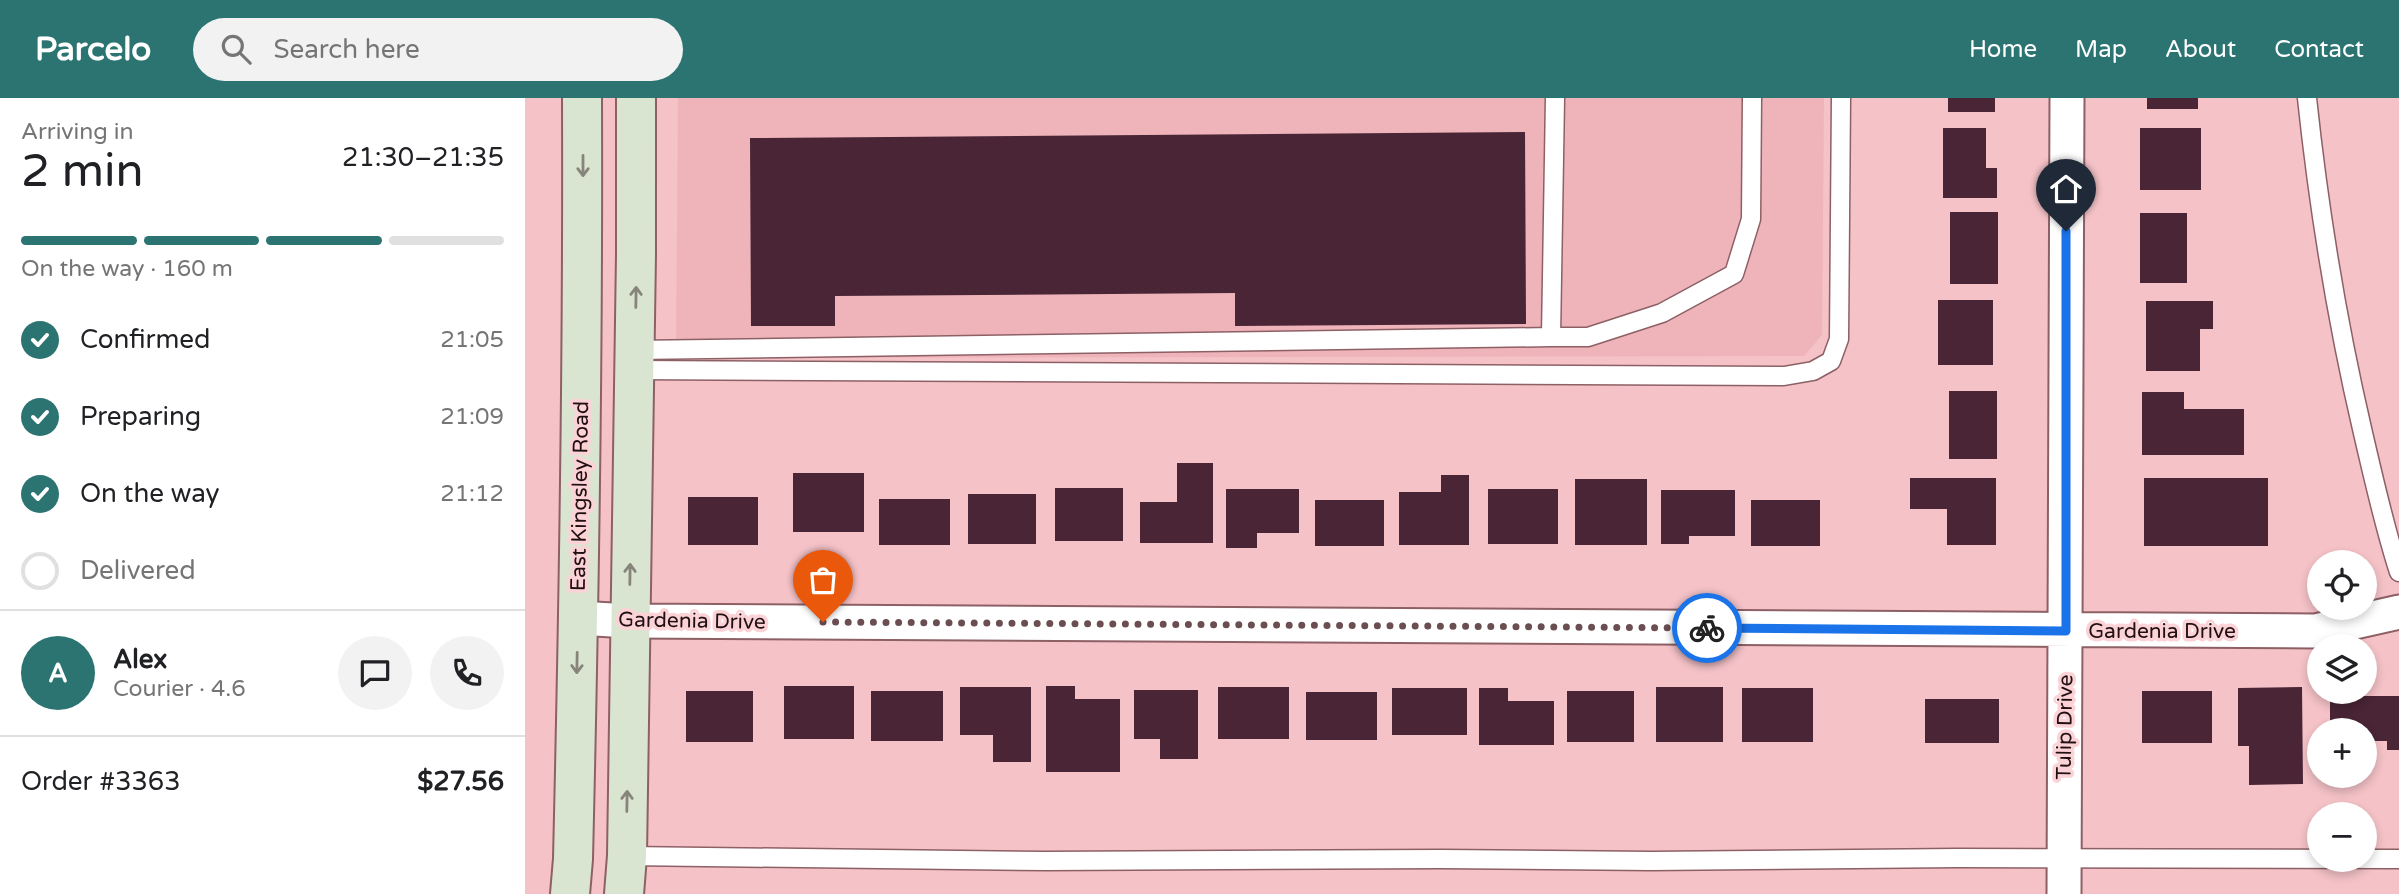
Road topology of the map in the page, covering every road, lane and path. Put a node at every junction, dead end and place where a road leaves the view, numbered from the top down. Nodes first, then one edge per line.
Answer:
1 (583, 98) edge
2 (636, 98) edge
3 (1555, 98) edge
4 (1752, 98) edge
5 (1841, 98) edge
6 (2067, 98) edge
7 (2307, 98) edge
8 (1551, 337) junction
9 (634, 360) junction
10 (2399, 572) edge
11 (2399, 612) edge
12 (578, 618) junction
13 (629, 621) junction
14 (2066, 631) junction
15 (627, 856) junction
16 (2064, 858) junction
17 (2399, 859) edge
18 (570, 894) edge
19 (624, 894) edge
20 (2064, 894) edge

1 -> 12 main road, East Kingsley Road
9 -> 2 main road
3 - 8 lane
4 - 8 lane
5 - 9 lane
6 - 14 street, Tulip Drive
7 - 10 lane
8 - 9 lane
13 -> 9 main road
11 - 14 street, Gardenia Drive
12 - 13 street, Gardenia Drive
12 -> 18 main road, East Kingsley Road
13 - 14 street, Gardenia Drive
15 -> 13 main road
14 - 16 street, Tulip Drive
15 - 16 lane
15 - 19 main road
16 - 17 lane
16 - 20 street, Tulip Drive

